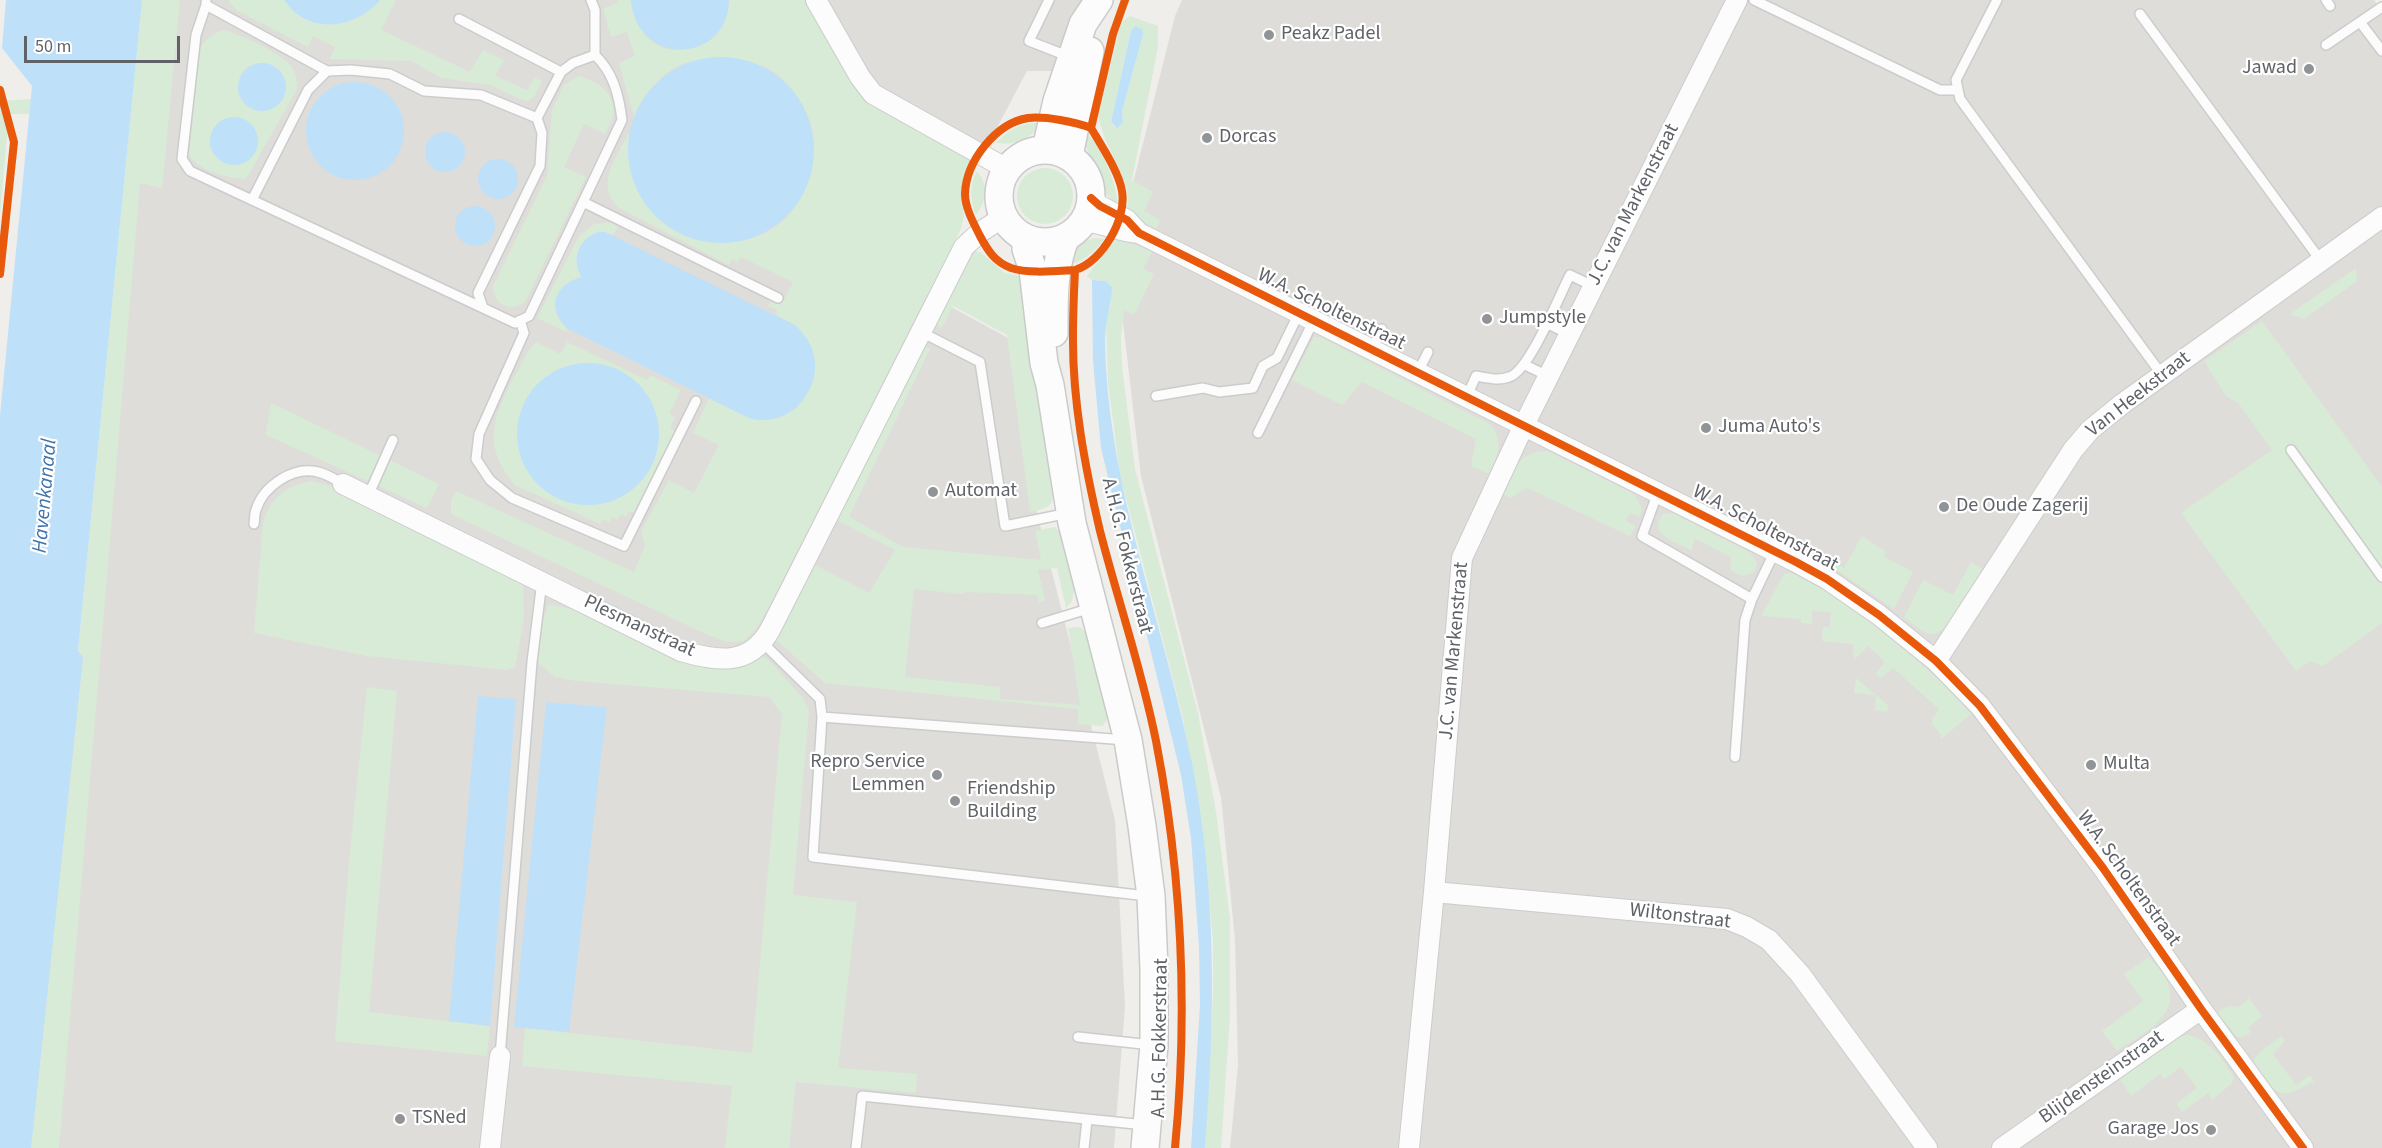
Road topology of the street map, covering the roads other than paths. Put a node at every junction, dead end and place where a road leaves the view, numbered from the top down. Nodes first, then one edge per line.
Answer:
1 (591, 0) edge
2 (816, 0) edge
3 (1049, 0) edge
4 (1737, 0) edge
5 (1754, 0) edge
6 (1997, 0) edge
7 (1098, 1) edge
8 (206, 3) edge
9 (2382, 7) edge
10 (2140, 14) dead end
11 (459, 19) dead end
12 (2360, 22) junction
13 (2326, 45) dead end
14 (2382, 51) edge
15 (595, 55) junction
16 (1079, 60) junction
17 (327, 71) junction
18 (561, 72) junction
19 (1957, 90) junction
20 (537, 118) junction
21 (1057, 152) junction
22 (1007, 169) junction
23 (252, 200) junction
24 (583, 202) junction
25 (1003, 217) junction
26 (2382, 217) edge
27 (1080, 219) junction
28 (1026, 238) junction
29 (2321, 261) junction
30 (1593, 286) junction
31 (778, 298) dead end
32 (483, 308) junction
33 (1307, 316) junction
34 (520, 320) junction
35 (1546, 323) junction
36 (1382, 329) dead end
37 (921, 332) junction
38 (1569, 334) junction
39 (1372, 349) junction
40 (1428, 352) dead end
41 (1525, 365) junction
42 (1418, 372) junction
43 (2162, 375) junction
44 (1548, 376) junction
45 (1050, 386) junction
46 (1156, 396) dead end
47 (1467, 396) junction
48 (696, 401) dead end
49 (1524, 424) junction
50 (1258, 433) dead end
51 (393, 440) dead end
52 (2291, 450) dead end
53 (344, 484) joint
54 (1658, 492) junction
55 (368, 496) junction
56 (1072, 513) junction
57 (254, 524) dead end
58 (1775, 551) junction
59 (2382, 577) edge
60 (542, 581) junction
61 (1752, 599) junction
62 (1094, 608) junction
63 (1042, 623) dead end
64 (763, 643) junction
65 (1936, 661) junction
66 (822, 717) junction
67 (1128, 740) junction
68 (1735, 757) dead end
69 (1434, 892) junction
70 (1151, 896) junction
71 (2200, 1009) junction
72 (1078, 1037) dead end
73 (1154, 1045) junction
74 (500, 1056) joint
75 (1087, 1120) junction
76 (1146, 1137) edge
77 (490, 1148) edge
78 (856, 1148) edge
79 (1084, 1148) edge
80 (1409, 1148) edge
81 (1927, 1148) edge
82 (2002, 1148) edge
83 (2303, 1148) edge

1 - 15 lane
2 - 22 street
3 - 16 lane
4 - 30 street, J.C. van Markenstraat
5 - 19 lane
6 - 19 lane
7 - 16 street
8 - 17 lane
8 - 23 lane
9 - 12 lane
10 - 29 lane
11 - 18 lane
12 - 13 lane
12 - 14 lane
15 - 18 lane
15 - 24 lane
16 - 21 street
17 - 20 lane
17 - 23 lane
18 - 20 lane
19 - 43 lane
20 - 32 lane
21 - 22 street
21 - 27 street
22 - 25 street
23 - 32 lane
24 - 31 lane
24 - 34 lane
25 - 28 street
25 - 37 street
26 - 29 street, Van Heekstraat
27 - 28 street
27 - 33 street, W.A. Scholtenstraat
27 - 45 street, A.H.G. Fokkerstraat
28 - 45 street, A.H.G. Fokkerstraat
29 - 43 street, Van Heekstraat
30 - 35 lane
30 - 38 street, J.C. van Markenstraat
32 - 34 lane
33 - 39 street, W.A. Scholtenstraat
33 - 46 lane
33 - 50 lane
34 - 48 lane
35 - 38 lane
35 - 41 lane
36 - 39 lane
37 - 56 lane
37 - 64 street
38 - 44 street, J.C. van Markenstraat
39 - 42 street, W.A. Scholtenstraat
40 - 42 lane
41 - 44 lane
41 - 47 lane
42 - 47 street, W.A. Scholtenstraat
43 - 65 street, Van Heekstraat
44 - 49 street, J.C. van Markenstraat
45 - 56 street, A.H.G. Fokkerstraat
47 - 49 street, W.A. Scholtenstraat
49 - 54 street, W.A. Scholtenstraat
49 - 69 street, J.C. van Markenstraat
51 - 55 lane
52 - 59 lane
53 - 55 street, Plesmanstraat
53 - 57 lane, Plesmanstraat
54 - 58 street, W.A. Scholtenstraat
54 - 61 lane
55 - 60 street, Plesmanstraat
56 - 62 street, A.H.G. Fokkerstraat
58 - 61 lane
58 - 65 street, W.A. Scholtenstraat
60 - 64 street, Plesmanstraat
60 - 74 lane
61 - 68 lane
62 - 63 lane
62 - 67 street, A.H.G. Fokkerstraat
64 - 66 lane
65 - 71 street, W.A. Scholtenstraat
66 - 67 lane
66 - 70 lane
67 - 70 street, A.H.G. Fokkerstraat
69 - 80 street, J.C. van Markenstraat
69 - 81 street, Wiltonstraat
70 - 73 street, A.H.G. Fokkerstraat
71 - 82 street, Blijdensteinstraat
71 - 83 street, W.A. Scholtenstraat
72 - 73 lane
73 - 76 street, A.H.G. Fokkerstraat
74 - 77 street
75 - 76 lane
75 - 78 lane
75 - 79 lane

